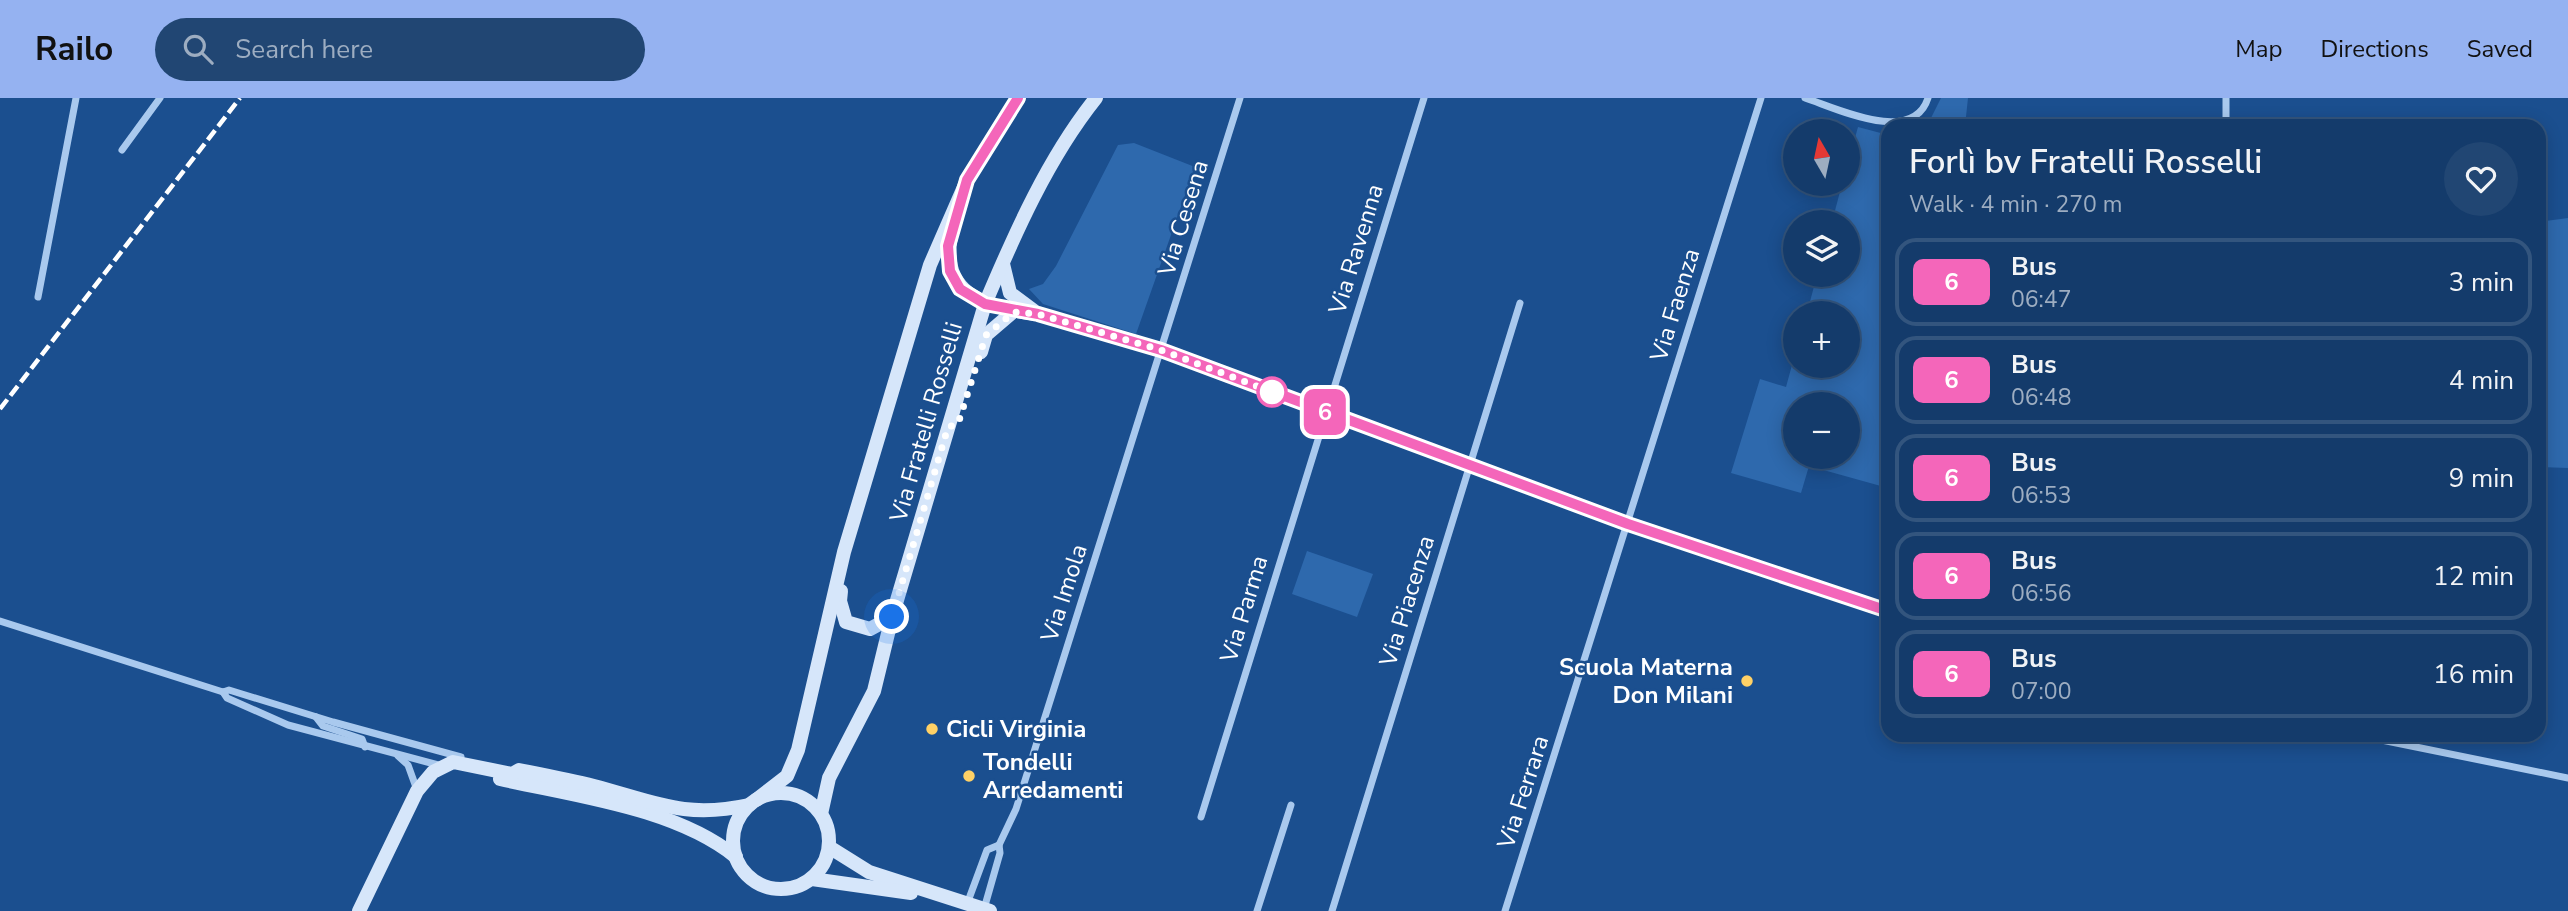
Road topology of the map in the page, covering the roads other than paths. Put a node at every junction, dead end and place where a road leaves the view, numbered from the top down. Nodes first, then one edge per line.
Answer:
1 (76, 98) edge
2 (160, 98) edge
3 (1018, 98) edge
4 (1096, 98) edge
5 (1240, 98) edge
6 (1424, 98) edge
7 (1761, 98) edge
8 (1805, 98) edge
9 (1928, 98) edge
10 (2226, 98) edge
11 (1910, 119) edge
12 (2226, 119) edge
13 (1881, 122) edge
14 (122, 150) dead end
15 (967, 180) junction
16 (1003, 261) junction
17 (38, 297) dead end
18 (1520, 303) dead end
19 (985, 304) junction
20 (1014, 312) junction
21 (1038, 314) junction
22 (1161, 350) junction
23 (1325, 412) junction
24 (948, 427) junction
25 (1468, 465) junction
26 (1628, 524) junction
27 (844, 552) junction
28 (1881, 609) edge
29 (892, 617) junction
30 (0, 621) edge
31 (223, 692) junction
32 (315, 717) junction
33 (2391, 742) edge
34 (365, 747) junction
35 (398, 755) junction
36 (442, 766) junction
37 (519, 770) junction
38 (2568, 778) edge
39 (417, 791) junction
40 (753, 803) junction
41 (1291, 805) dead end
42 (821, 814) junction
43 (1201, 817) dead end
44 (999, 845) junction
45 (829, 848) junction
46 (736, 857) junction
47 (812, 879) junction
48 (944, 898) junction
49 (967, 904) junction
50 (987, 910) edge
51 (359, 911) edge
52 (1257, 911) edge
53 (1332, 911) edge
54 (1505, 911) edge

1 - 17 street
2 - 14 street
3 - 15 street, Via Fratelli Rosselli
4 - 16 street, Via Fratelli Rosselli
5 - 22 street, Via Cesena
6 - 23 street, Via Ravenna
7 - 26 street, Via Faenza
8 - 13 street
9 - 11 street
10 - 12 street
15 - 19 street
15 - 27 street, Via Fratelli Rosselli
16 - 19 street, Via Fratelli Rosselli
16 - 21 street
18 - 25 street, Via Piacenza
19 - 20 street
19 - 24 street, Via Fratelli Rosselli
20 - 21 street
20 - 24 street
21 - 22 street
22 - 23 street
22 - 44 street, Via Imola
23 - 25 street
23 - 43 street, Via Parma
24 - 29 street, Via Fratelli Rosselli
25 - 26 street
25 - 53 street, Via Piacenza
26 - 28 street
26 - 54 street, Via Ferrara
27 - 29 street, Via Fratelli Rosselli
27 - 40 street, Via Fratelli Rosselli
29 - 42 street, Via Fratelli Rosselli
30 - 31 street
31 - 32 street
31 - 34 street
32 - 34 street
32 - 37 street
33 - 38 street
34 - 35 street
35 - 36 street
35 - 39 street
36 - 37 street
36 - 39 street
36 - 46 street
37 - 40 street
39 - 51 street
40 - 42 street
40 - 46 street
41 - 52 street
42 - 45 street
44 - 49 street, Via Imola
44 - 50 street, Via Imola
45 - 47 street
45 - 48 street
46 - 47 street
47 - 48 street
48 - 49 street
49 - 50 street

